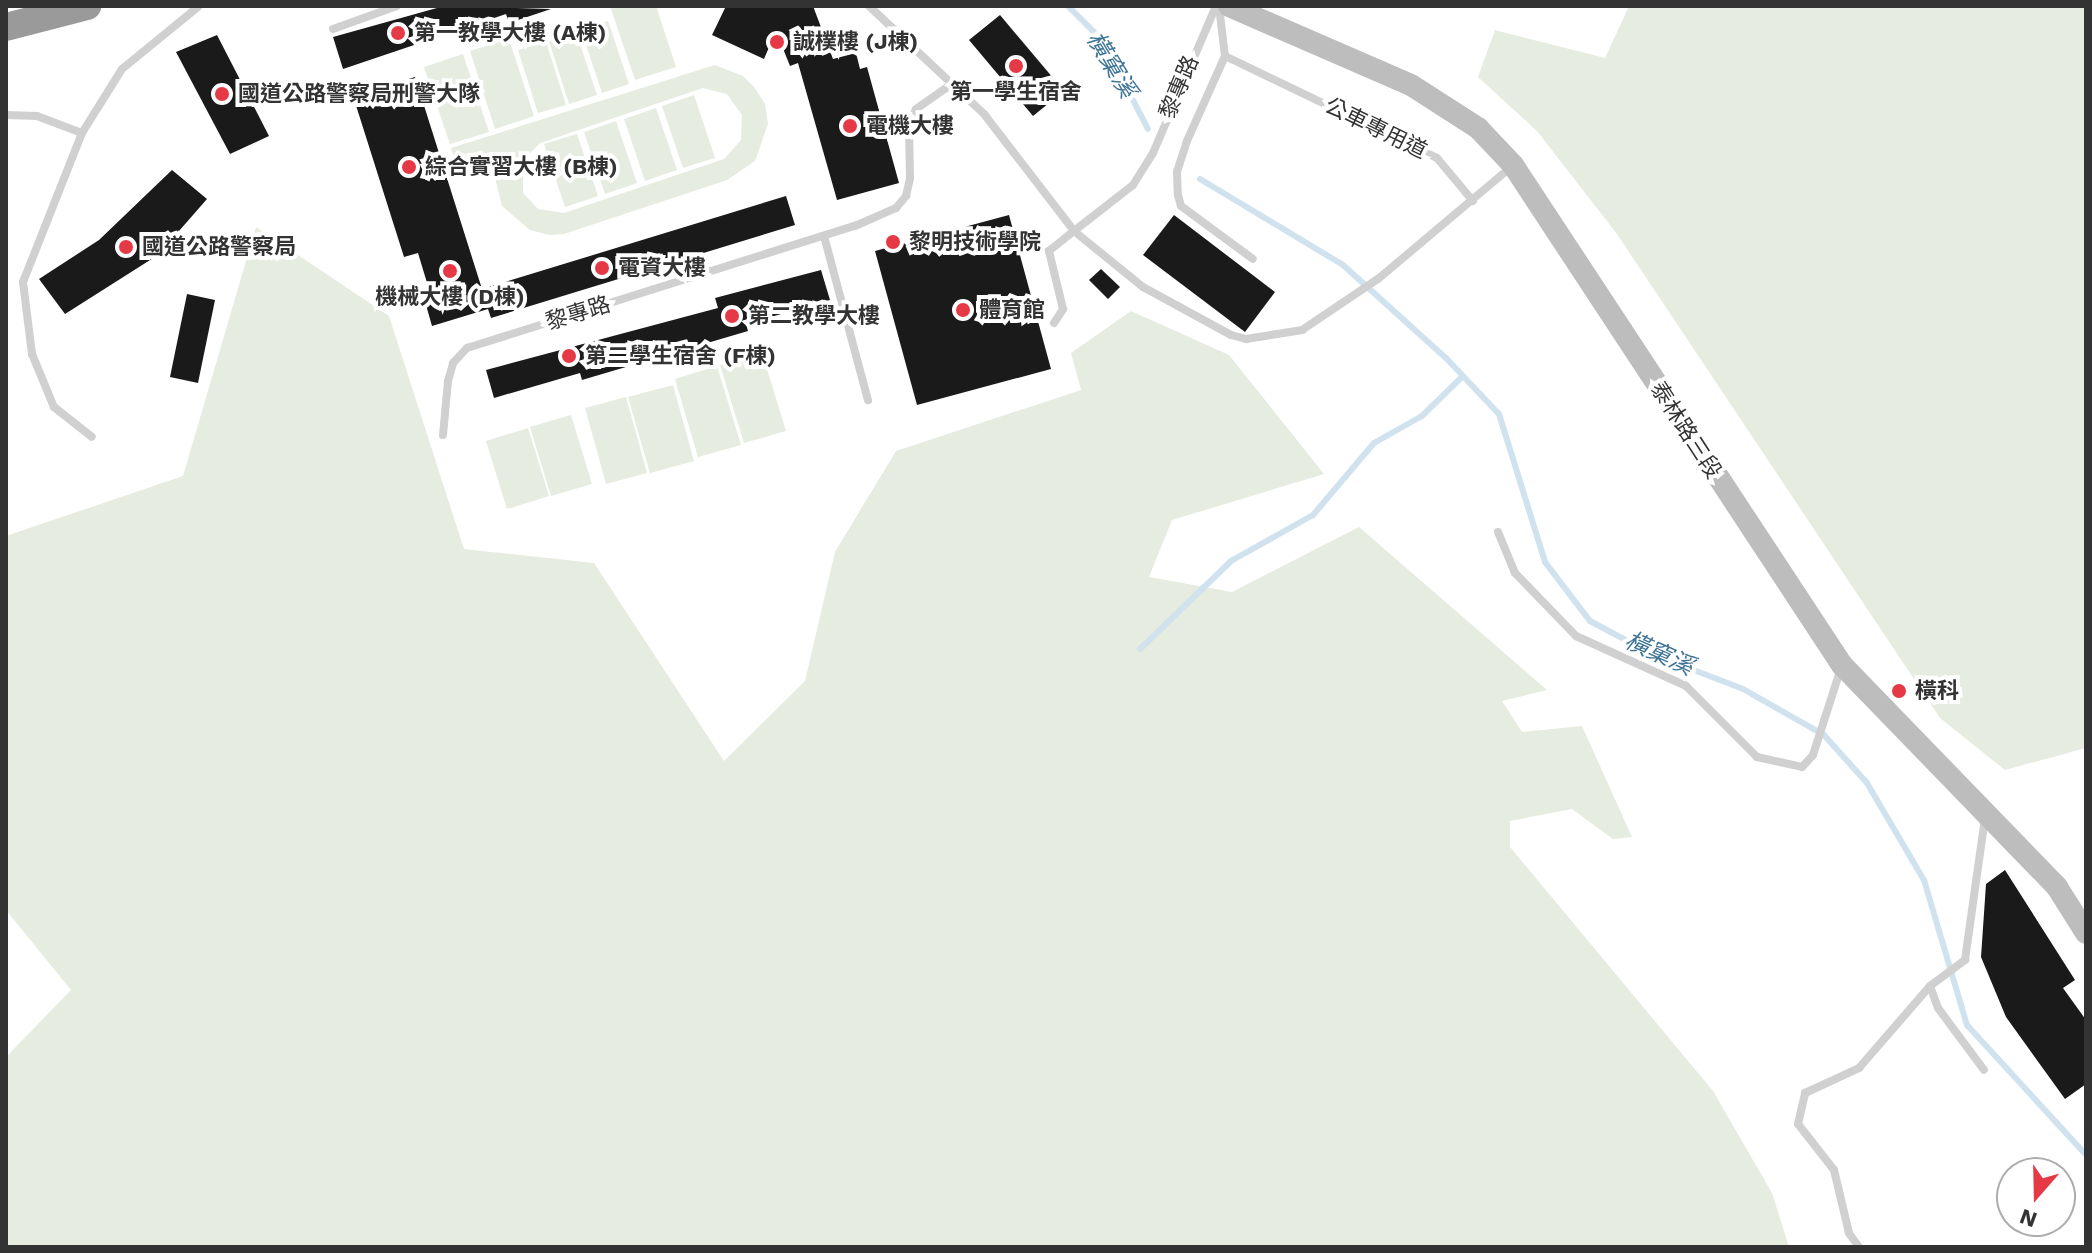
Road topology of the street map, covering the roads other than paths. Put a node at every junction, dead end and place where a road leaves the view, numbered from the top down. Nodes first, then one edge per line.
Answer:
1 (42, 6) edge
2 (87, 6) edge
3 (199, 6) edge
4 (397, 6) edge
5 (869, 6) edge
6 (1217, 6) edge
7 (1229, 6) edge
8 (6, 18) edge
9 (6, 27) edge
10 (333, 29) dead end
11 (1225, 56) junction
12 (949, 86) junction
13 (6, 115) edge
14 (82, 133) junction
15 (1513, 165) junction
16 (1473, 201) junction
17 (1074, 231) junction
18 (824, 236) junction
19 (1253, 259) dead end
20 (1054, 323) dead end
21 (868, 400) dead end
22 (443, 435) dead end
23 (92, 437) dead end
24 (1498, 532) dead end
25 (1842, 665) junction
26 (1986, 809) junction
27 (2086, 933) edge
28 (1930, 986) junction
29 (1984, 1070) dead end
30 (1859, 1247) edge

1 - 8 highway
2 - 9 highway
3 - 14 lane
4 - 10 lane
5 - 12 lane
6 - 11 lane
6 - 17 lane, 黎專路
7 - 15 main road, 泰林路三段
11 - 16 lane, 公車專用道
11 - 19 lane
12 - 17 lane
12 - 18 lane, 黎專路
13 - 14 lane
14 - 23 lane
15 - 16 lane
15 - 25 main road, 泰林路三段
16 - 17 lane
17 - 20 lane, 黎專路
18 - 21 lane
18 - 22 lane, 黎專路
24 - 25 lane
25 - 26 main road, 泰林路三段
26 - 27 main road, 泰林路三段
26 - 28 lane
28 - 29 lane
28 - 30 lane

